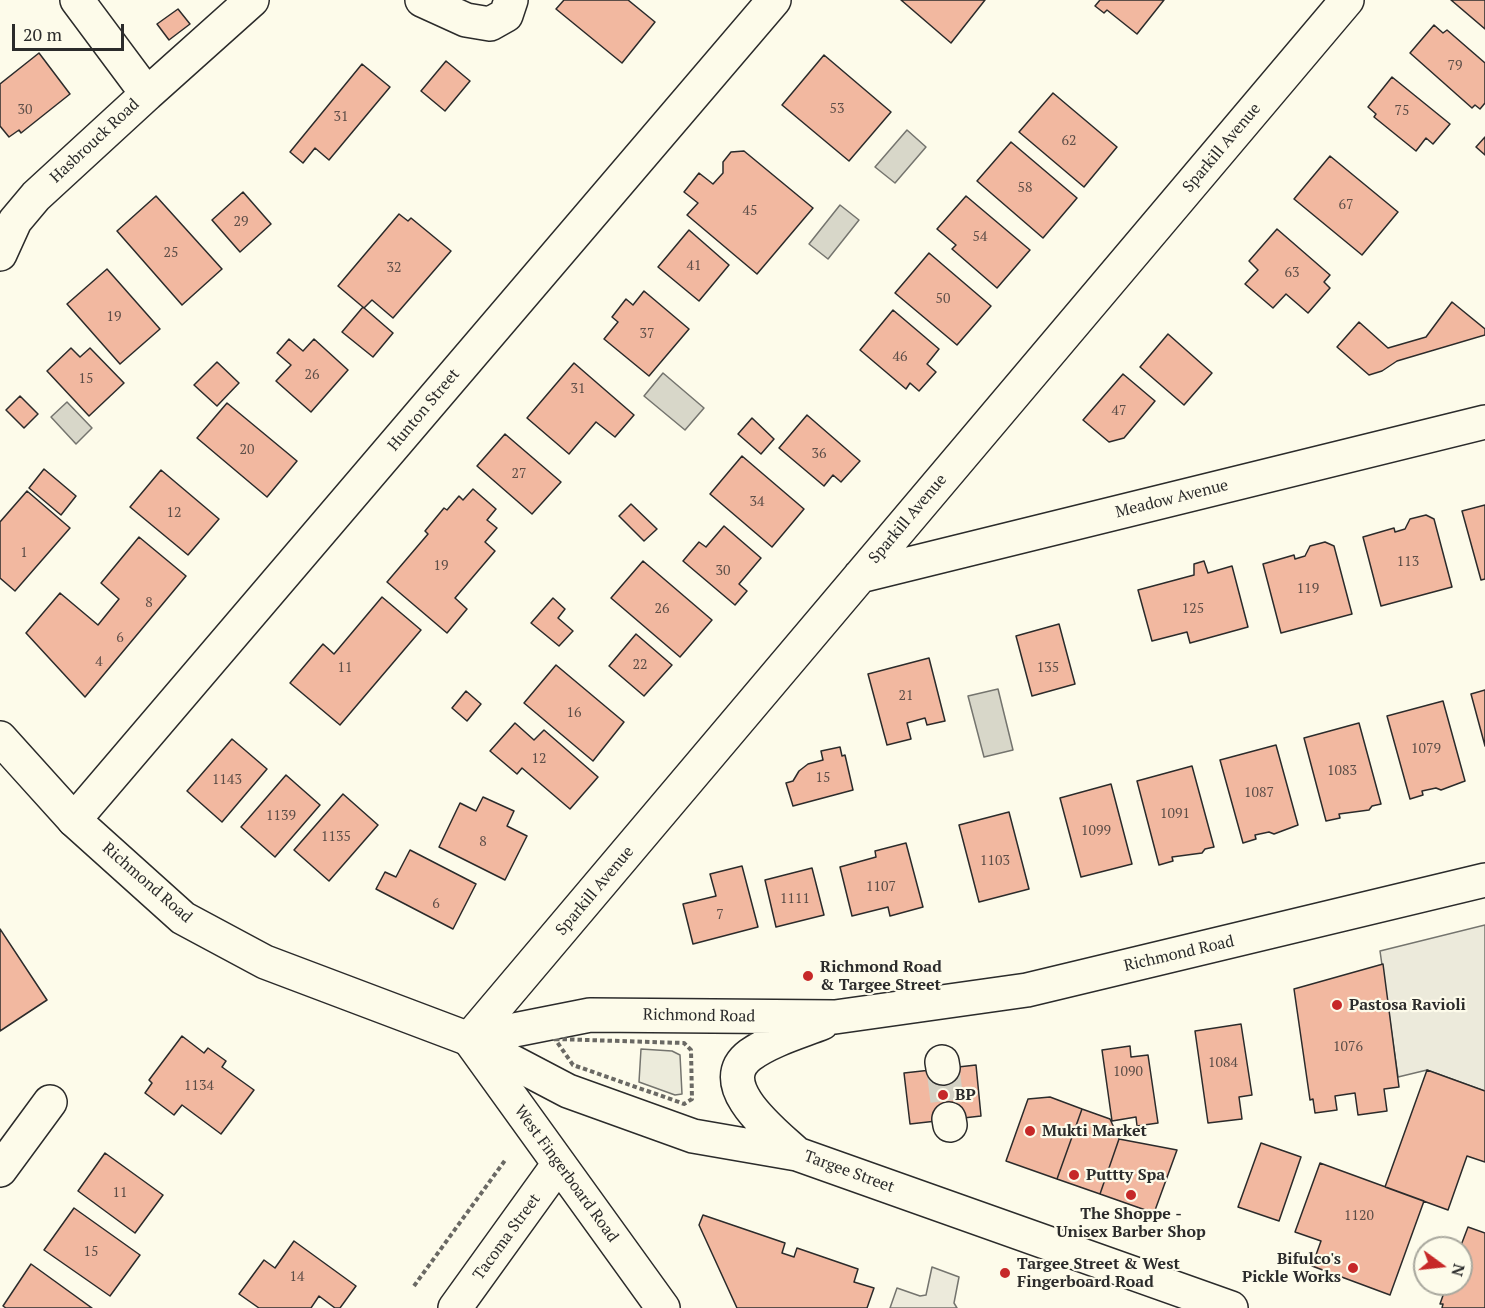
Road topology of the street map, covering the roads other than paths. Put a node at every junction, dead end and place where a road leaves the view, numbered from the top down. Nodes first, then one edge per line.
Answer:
1 (77, 0) edge
2 (252, 0) edge
3 (422, 0) edge
4 (511, 0) edge
5 (774, 0) edge
6 (1347, 0) edge
7 (147, 94) junction
8 (0, 254) edge
9 (1485, 422) edge
10 (860, 576) junction
11 (0, 738) edge
12 (74, 820) junction
13 (1485, 880) edge
14 (835, 1017) junction
15 (469, 1039) junction
16 (50, 1102) dead end
17 (797, 1154) junction
18 (558, 1165) junction
19 (0, 1170) edge
20 (455, 1308) edge
21 (663, 1308) edge
22 (1231, 1308) edge

1 - 7 street, Hasbrouck Road
2 - 7 street
3 - 4 street
5 - 12 street, Hunton Street
6 - 10 street, Sparkill Avenue
7 - 8 street, Hasbrouck Road
9 - 10 street, Meadow Avenue
10 - 15 street, Sparkill Avenue
11 - 12 street, Richmond Road
12 - 15 street, Richmond Road
13 - 14 street, Richmond Road
14 - 15 street, Richmond Road
14 - 17 street
15 - 17 street, Targee Street
15 - 18 street, West Fingerboard Road
16 - 19 street
17 - 22 street, Targee Street
18 - 20 street, Tacoma Street
18 - 21 street, West Fingerboard Road

